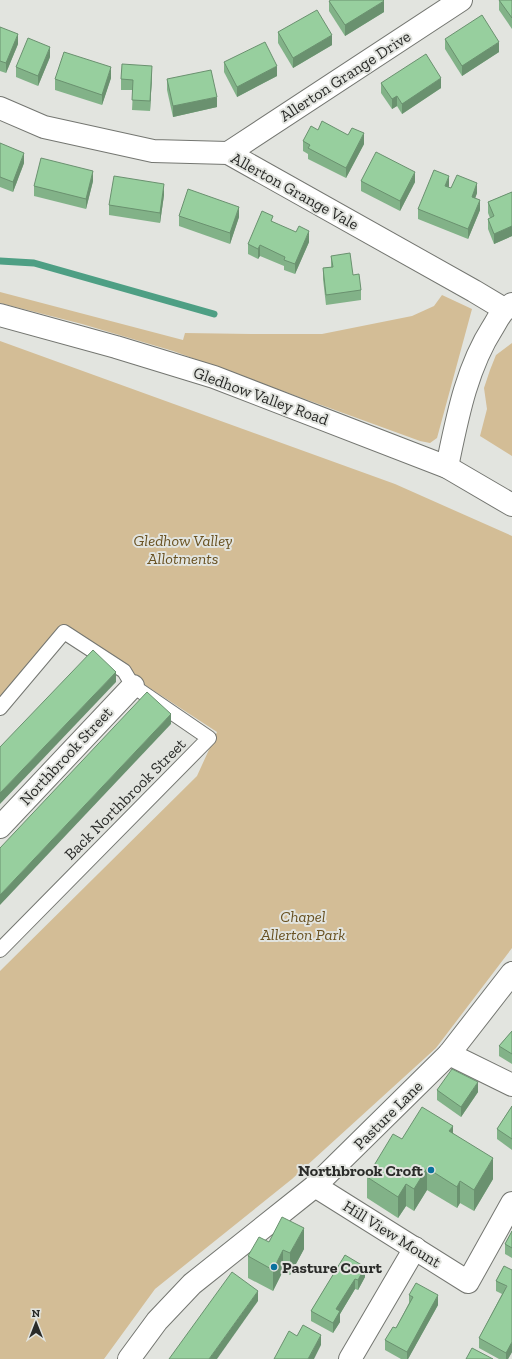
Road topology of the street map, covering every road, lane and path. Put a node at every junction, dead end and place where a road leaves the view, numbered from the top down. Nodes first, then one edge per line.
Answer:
1 (461, 0) edge
2 (0, 108) edge
3 (228, 153) junction
4 (508, 306) edge
5 (0, 315) edge
6 (447, 467) junction
7 (512, 505) edge
8 (133, 686) junction
9 (0, 708) edge
10 (0, 827) edge
11 (0, 950) edge
12 (512, 973) edge
13 (449, 1054) junction
14 (512, 1084) edge
15 (315, 1186) junction
16 (512, 1203) edge
17 (415, 1248) junction
18 (129, 1359) edge
19 (350, 1359) edge

1 - 3 street, Allerton Grange Drive
2 - 3 street, Allerton Grange Vale
3 - 4 street, Allerton Grange Vale
4 - 6 street
5 - 6 street, Gledhow Valley Road
6 - 7 street, Gledhow Valley Road
8 - 9 lane
8 - 10 street, Northbrook Street
8 - 11 lane, Back Northbrook Street
12 - 13 street, Pasture Lane
13 - 14 street
13 - 15 street, Pasture Lane
15 - 17 street, Hill View Mount
15 - 18 street, Pasture Lane
16 - 17 street, Hill View Mount
17 - 19 street

